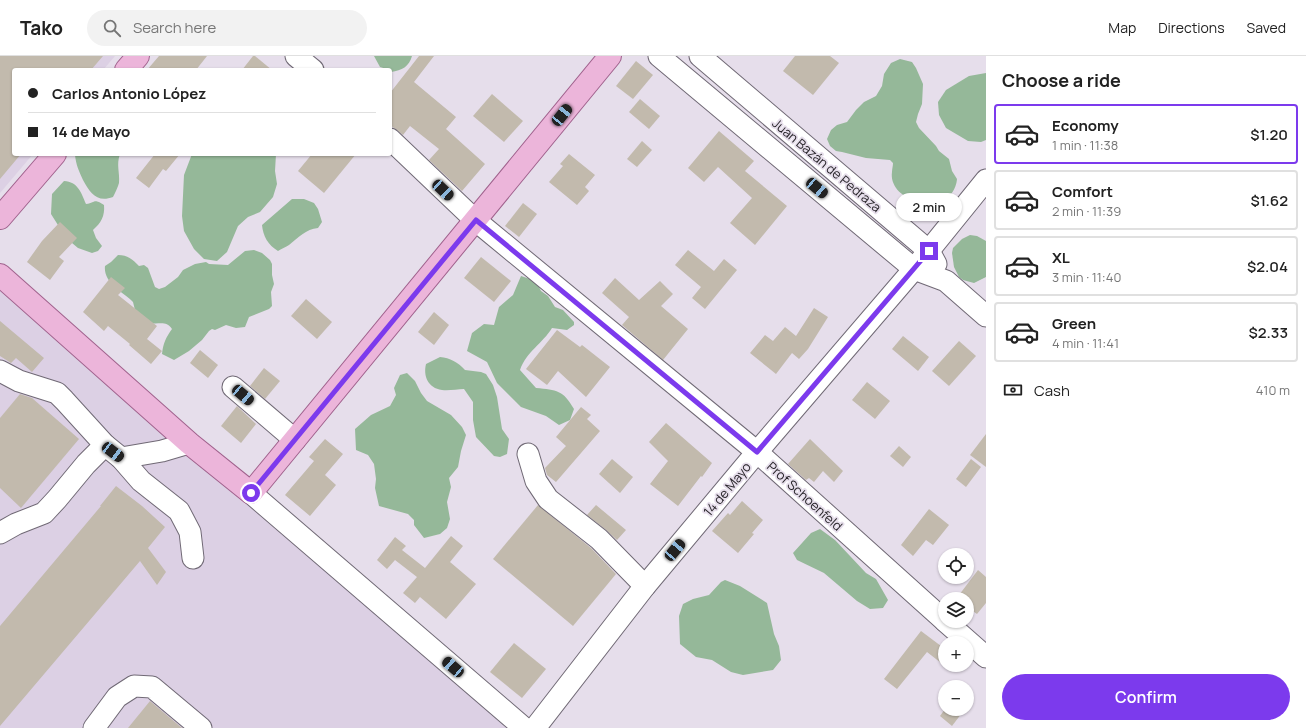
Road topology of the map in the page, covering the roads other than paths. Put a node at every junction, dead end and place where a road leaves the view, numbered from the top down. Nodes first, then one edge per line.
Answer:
1 (138, 56) edge
2 (296, 56) edge
3 (610, 56) edge
4 (659, 56) edge
5 (700, 56) edge
6 (128, 68) edge
7 (311, 68) edge
8 (392, 142) edge
9 (52, 156) edge
10 (986, 180) edge
11 (0, 218) edge
12 (476, 220) junction
13 (929, 251) junction
14 (914, 269) junction
15 (0, 275) edge
16 (946, 281) junction
17 (986, 316) edge
18 (0, 371) edge
19 (233, 387) dead end
20 (295, 440) junction
21 (189, 443) junction
22 (113, 452) junction
23 (757, 452) junction
24 (528, 454) dead end
25 (251, 493) junction
26 (0, 533) edge
27 (193, 558) dead end
28 (644, 586) junction
29 (938, 615) edge
30 (953, 628) edge
31 (986, 657) edge
32 (94, 728) edge
33 (201, 728) edge
34 (524, 728) edge
35 (535, 728) edge

1 - 6 main road
2 - 7 street
3 - 12 main road
4 - 14 street
5 - 13 street, Juan Bazán de Pedraza
8 - 12 street, Prof Schoenfeld
9 - 11 main road
10 - 13 street, 14 de Mayo
12 - 20 main road
12 - 23 street, Prof Schoenfeld
13 - 14 street, 14 de Mayo
13 - 16 street, Juan Bazán de Pedraza
14 - 16 street
14 - 23 street, 14 de Mayo
15 - 21 main road
16 - 17 street
18 - 22 street
19 - 20 street
20 - 25 main road
21 - 22 street
21 - 25 main road
22 - 26 street
22 - 27 street
23 - 28 street, 14 de Mayo
23 - 29 street, Prof Schoenfeld
24 - 28 street
25 - 34 street
28 - 35 street, 14 de Mayo
30 - 31 street, Prof Schoenfeld
32 - 33 street

